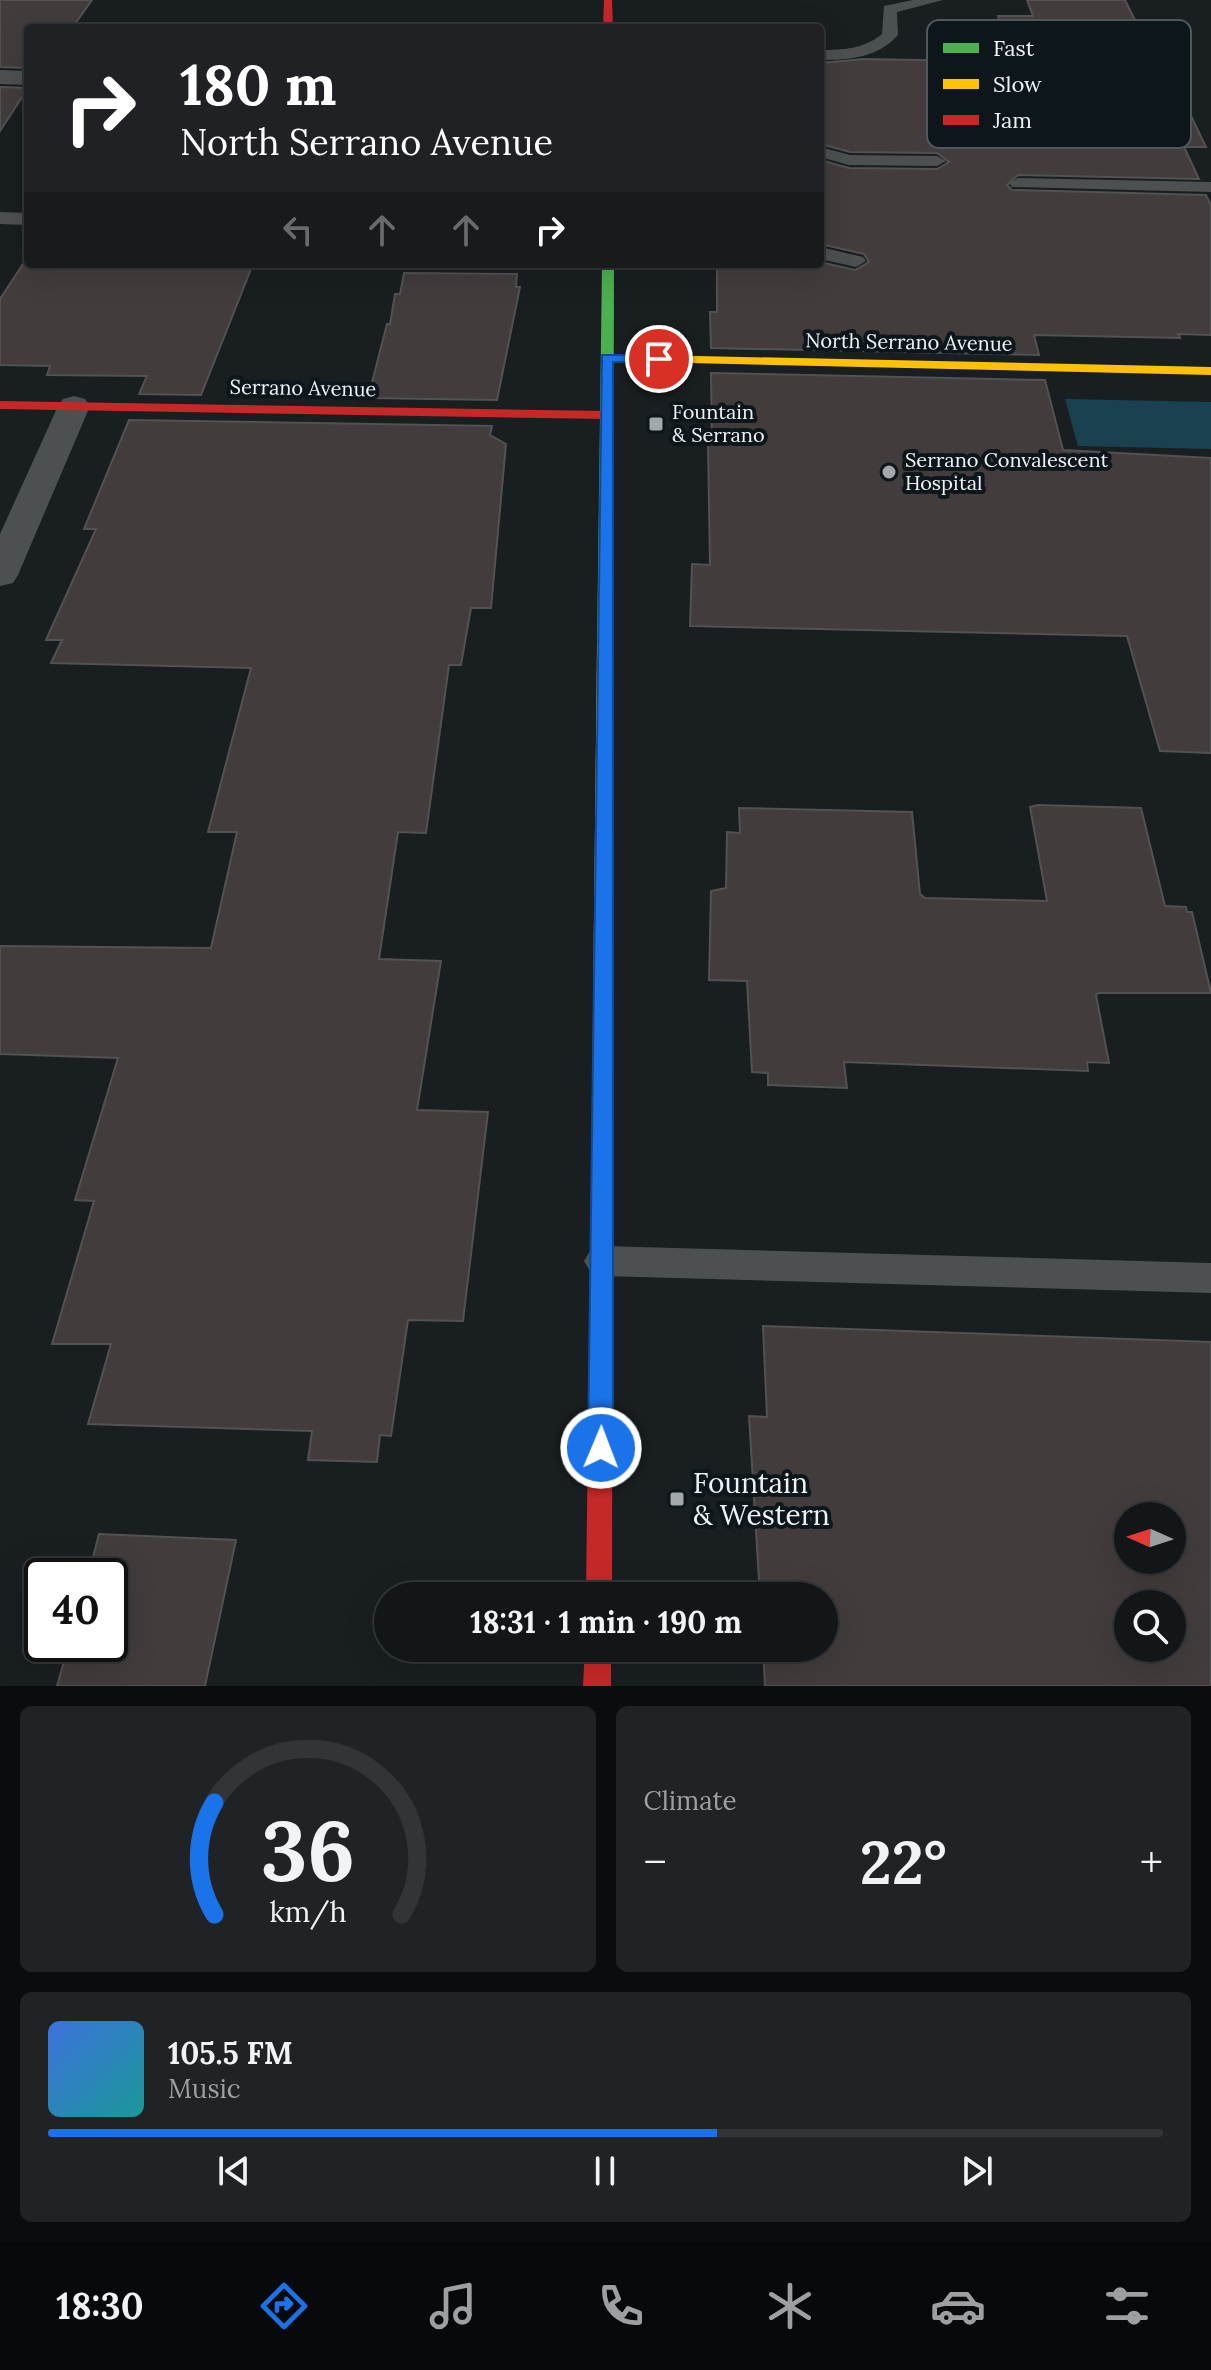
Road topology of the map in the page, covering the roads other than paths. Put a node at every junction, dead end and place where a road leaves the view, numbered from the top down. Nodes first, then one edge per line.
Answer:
1 (608, 0) edge
2 (936, 0) edge
3 (608, 24) edge
4 (824, 55) edge
5 (0, 77) edge
6 (24, 78) edge
7 (824, 153) edge
8 (937, 161) dead end
9 (1018, 183) dead end
10 (1211, 187) edge
11 (0, 218) edge
12 (24, 219) edge
13 (824, 254) edge
14 (856, 261) dead end
15 (608, 268) edge
16 (607, 358) junction
17 (1211, 371) edge
18 (0, 405) edge
19 (74, 406) junction
20 (606, 415) junction
21 (0, 575) edge
22 (603, 1261) junction
23 (1211, 1278) edge
24 (599, 1582) edge
25 (598, 1662) edge
26 (597, 1686) edge

1 - 3 street
2 - 4 lane
5 - 6 street
7 - 8 lane
9 - 10 lane
11 - 12 lane
13 - 14 lane
15 - 16 street
16 - 17 street, North Serrano Avenue
16 - 20 street
18 - 19 street, Serrano Avenue
19 - 20 street, Serrano Avenue
19 - 21 street
20 - 22 street
22 - 23 lane
22 - 24 street
25 - 26 street

